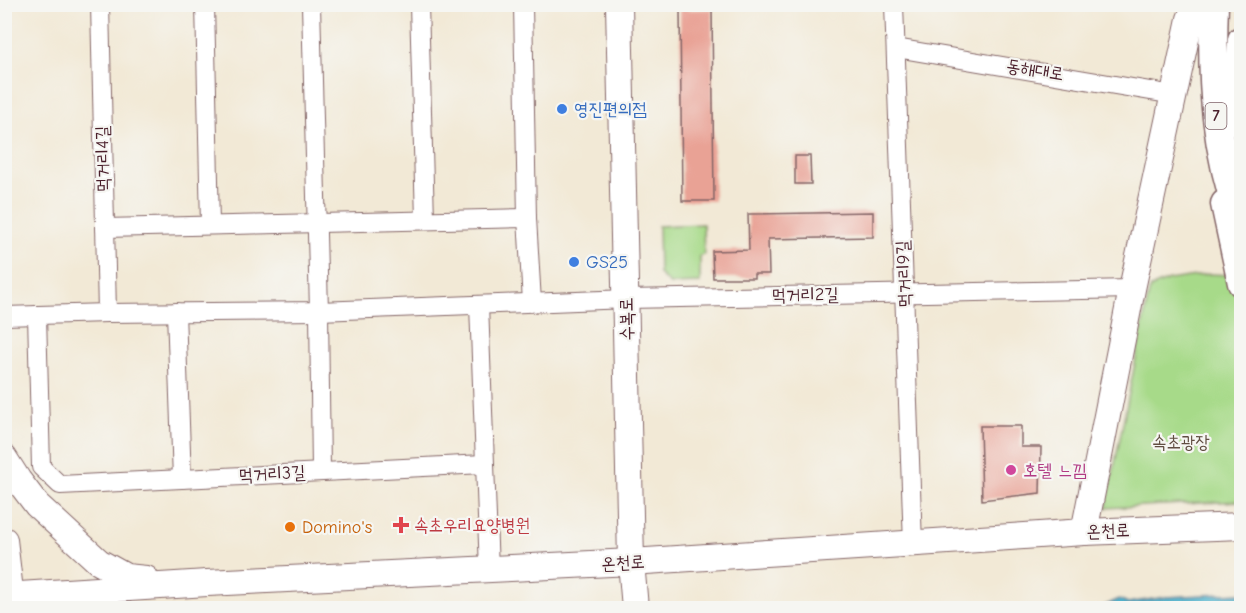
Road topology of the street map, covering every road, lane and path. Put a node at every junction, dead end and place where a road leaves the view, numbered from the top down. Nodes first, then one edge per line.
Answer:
1 (100, 4) edge
2 (205, 4) edge
3 (311, 4) edge
4 (419, 4) edge
5 (523, 4) edge
6 (619, 4) edge
7 (894, 4) edge
8 (1196, 4) edge
9 (1214, 4) edge
10 (1242, 40) edge
11 (896, 48) junction
12 (1174, 95) junction
13 (1242, 123) edge
14 (1219, 146) junction
15 (528, 218) junction
16 (425, 220) junction
17 (317, 223) junction
18 (210, 225) junction
19 (1242, 225) edge
20 (105, 228) junction
21 (1242, 283) edge
22 (1132, 289) junction
23 (904, 293) junction
24 (627, 299) junction
25 (532, 302) junction
26 (479, 305) junction
27 (320, 311) junction
28 (176, 312) junction
29 (107, 313) junction
30 (37, 315) junction
31 (4, 316) edge
32 (4, 458) edge
33 (484, 464) junction
34 (321, 472) junction
35 (182, 479) junction
36 (1242, 526) edge
37 (1084, 532) junction
38 (4, 540) edge
39 (913, 544) junction
40 (631, 562) junction
41 (489, 570) junction
42 (207, 583) junction
43 (9, 600) edge
44 (635, 609) edge

1 - 20 street, 먹거리4길
2 - 18 street
3 - 17 street
4 - 16 street
5 - 15 street
6 - 24 street, 수복로
7 - 11 street, 먹거리9길
8 - 12 street
9 - 14 main road, 7
10 - 13 main road, 7
11 - 12 street, 동해대로
11 - 23 street, 먹거리9길
12 - 22 street
14 - 19 main road, 7
14 - 21 main road
15 - 16 street
15 - 25 street
16 - 17 street
17 - 18 street
17 - 27 street
18 - 20 street
20 - 29 street, 먹거리4길
22 - 23 street, 먹거리2길
22 - 37 street
23 - 24 street, 먹거리2길
23 - 39 street, 먹거리9길
24 - 25 street, 먹거리2길
24 - 40 street, 수복로
25 - 26 street, 먹거리2길
26 - 27 street, 먹거리2길
26 - 33 street
27 - 28 street, 먹거리2길
27 - 34 street
28 - 29 street, 먹거리2길
28 - 35 street
29 - 30 street, 먹거리2길
30 - 31 street, 먹거리2길
30 - 35 street, 먹거리3길
32 - 42 street
33 - 34 street, 먹거리3길
33 - 41 street
34 - 35 street, 먹거리3길
36 - 37 street, 온천로
37 - 39 street, 온천로
38 - 43 street
39 - 40 street, 온천로
40 - 41 street, 온천로
40 - 44 street, 수복로
41 - 42 street, 온천로
42 - 43 street, 온천로

